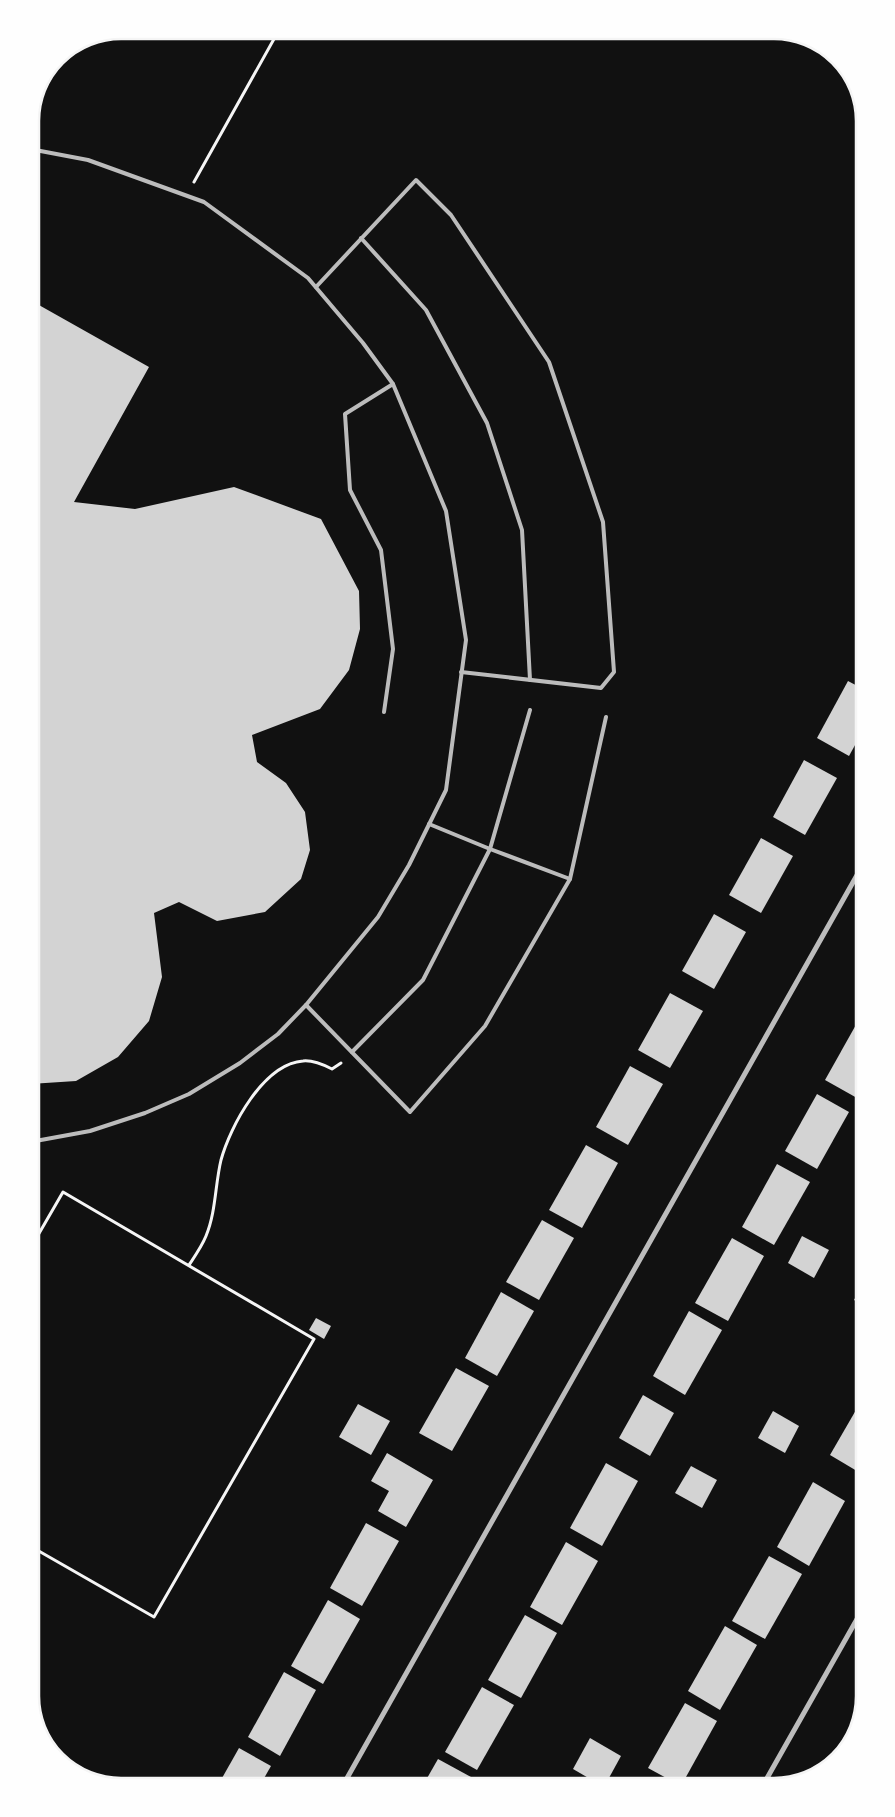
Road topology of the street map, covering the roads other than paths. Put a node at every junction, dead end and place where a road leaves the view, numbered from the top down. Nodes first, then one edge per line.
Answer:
1 (39, 151) edge
2 (361, 238) junction
3 (316, 287) junction
4 (393, 384) junction
5 (461, 672) junction
6 (530, 680) junction
7 (530, 710) dead end
8 (384, 712) dead end
9 (606, 717) dead end
10 (429, 824) junction
11 (490, 849) junction
12 (856, 877) edge
13 (570, 879) junction
14 (306, 1005) junction
15 (352, 1052) junction
16 (39, 1140) edge
17 (856, 1621) edge
18 (347, 1778) edge
19 (767, 1778) edge

1 - 3 lane
2 - 3 lane
2 - 6 lane
2 - 6 lane
3 - 4 lane
4 - 5 lane
4 - 8 lane
5 - 6 lane
5 - 10 lane
7 - 11 lane
9 - 13 lane
10 - 11 lane
10 - 14 lane
11 - 13 lane
11 - 15 lane
12 - 18 street
13 - 15 lane
14 - 15 lane
14 - 16 lane
17 - 19 street

